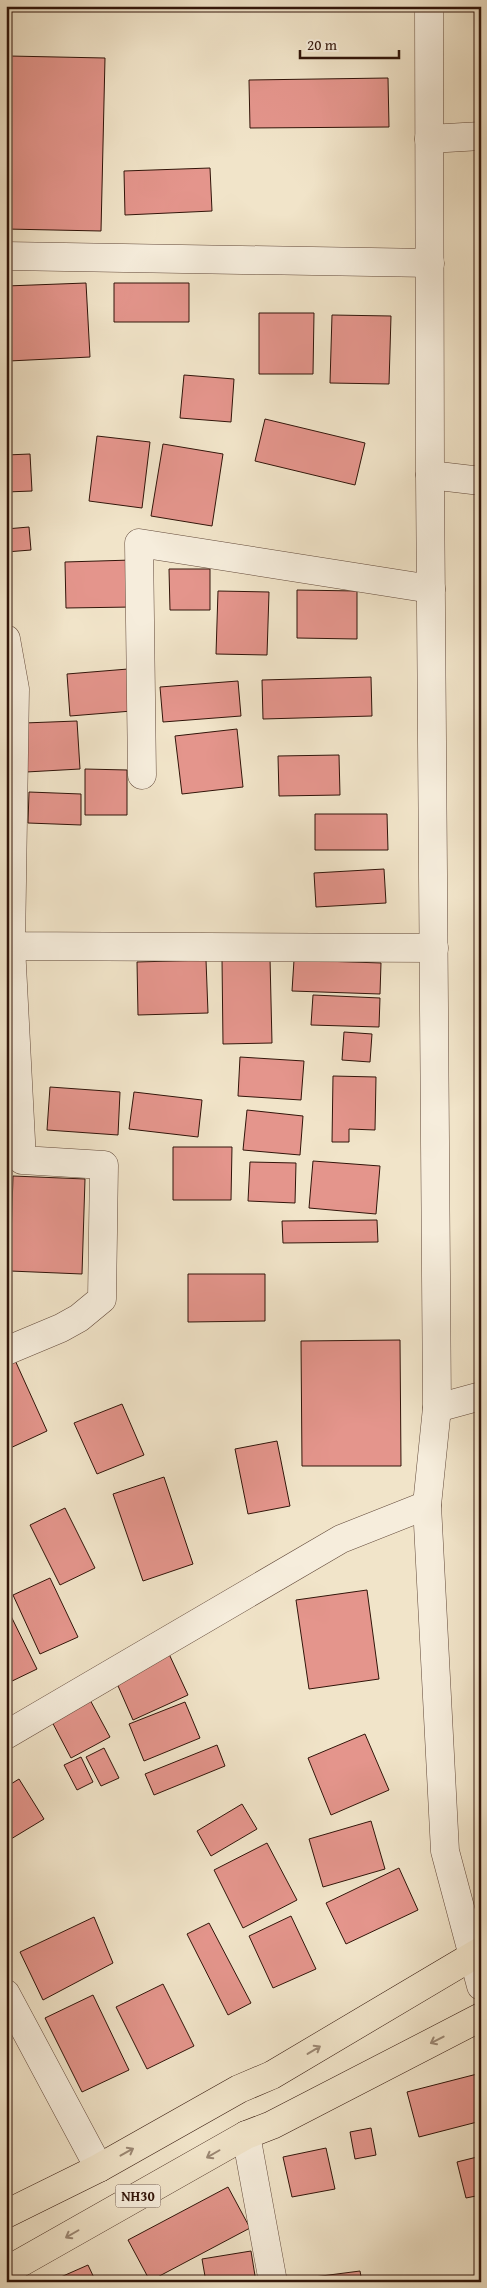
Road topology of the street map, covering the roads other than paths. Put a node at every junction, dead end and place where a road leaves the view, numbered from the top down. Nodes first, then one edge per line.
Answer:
1 (429, 6) edge
2 (481, 136) edge
3 (430, 139) junction
4 (6, 256) edge
5 (430, 263) junction
6 (430, 474) junction
7 (481, 481) edge
8 (431, 589) junction
9 (6, 639) edge
10 (142, 775) dead end
11 (9, 946) edge
12 (434, 948) junction
13 (6, 1351) edge
14 (481, 1396) edge
15 (437, 1408) junction
16 (428, 1505) junction
17 (6, 1735) edge
18 (476, 1953) edge
19 (481, 1986) edge
20 (6, 1994) edge
21 (481, 2017) edge
22 (246, 2135) junction
23 (99, 2168) junction
24 (6, 2214) edge
25 (6, 2271) edge
26 (273, 2282) edge

1 - 3 street
2 - 3 street
3 - 5 street
4 - 5 street
5 - 6 street
6 - 7 street
6 - 8 street
8 - 10 street
8 - 12 street
9 - 11 street
11 - 12 street
11 - 13 street
12 - 15 street
14 - 15 street
15 - 16 street
16 - 17 street
16 - 18 street
18 - 19 street
23 -> 18 highway
20 - 23 street
21 -> 22 highway, NH30
22 -> 25 highway, NH30
22 - 26 street
23 - 24 highway

